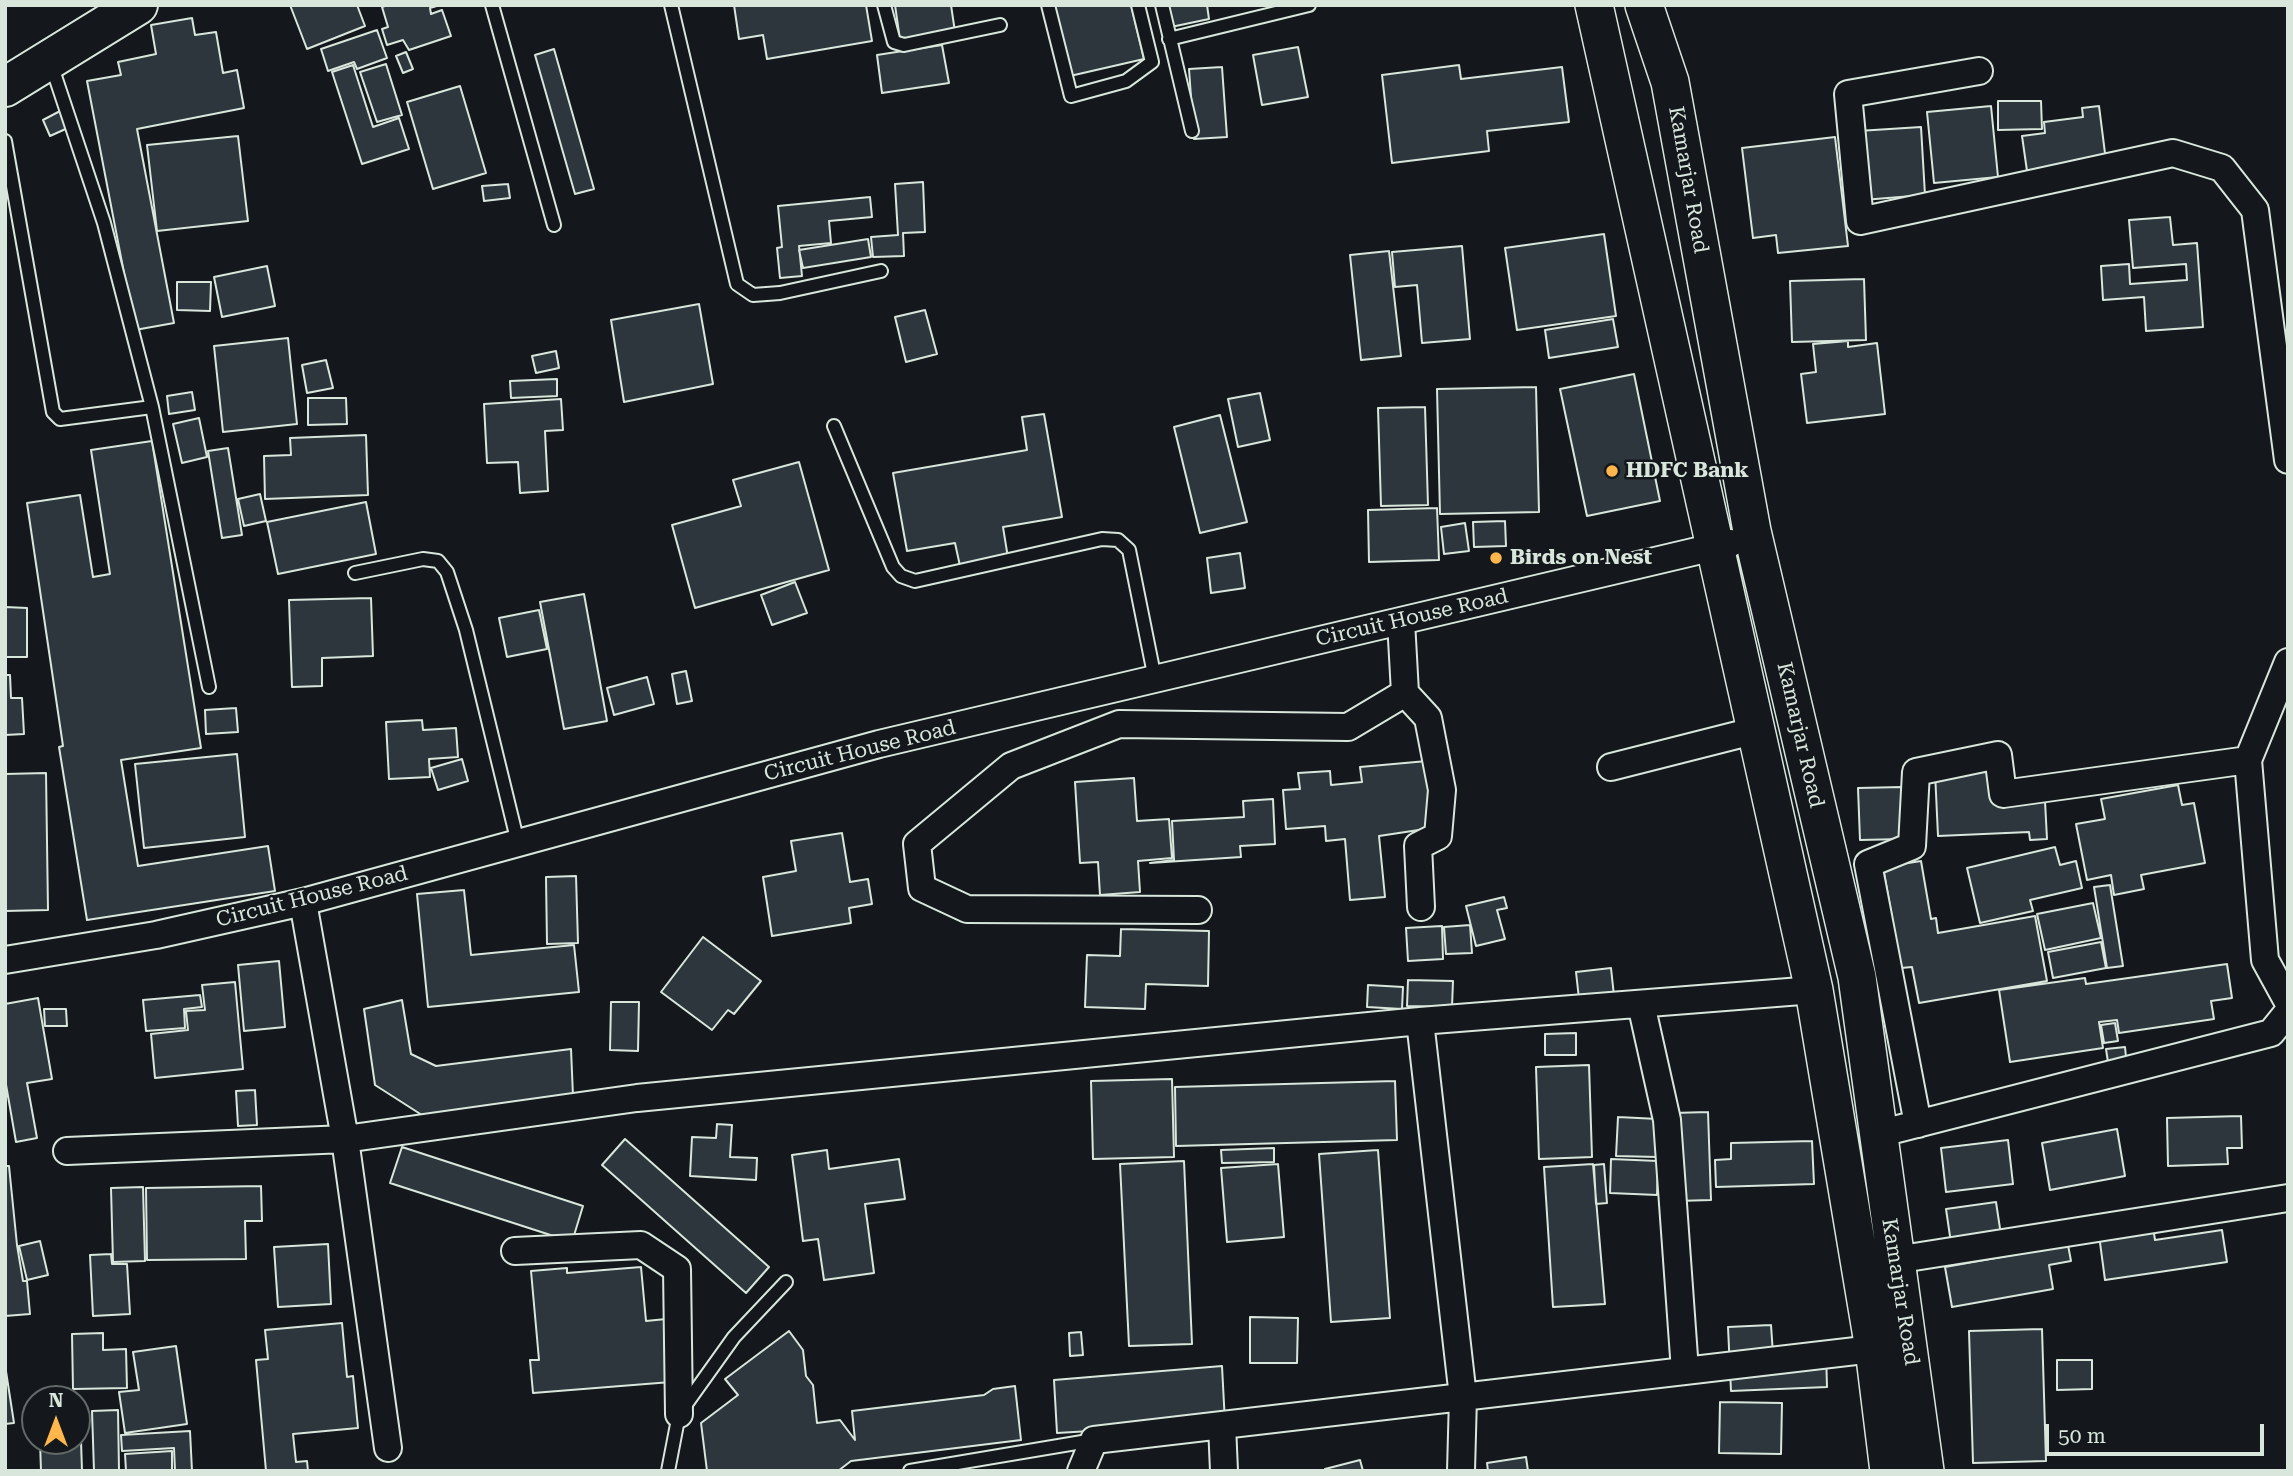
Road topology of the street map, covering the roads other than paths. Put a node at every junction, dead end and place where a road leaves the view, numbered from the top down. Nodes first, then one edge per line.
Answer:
1 (138, 5) edge
2 (492, 5) edge
3 (671, 5) edge
4 (884, 5) edge
5 (1048, 5) edge
6 (1138, 5) edge
7 (1162, 5) edge
8 (1309, 5) edge
9 (1594, 5) edge
10 (1644, 5) edge
11 (1000, 25) dead end
12 (1169, 39) junction
13 (49, 60) junction
14 (1979, 71) dead end
15 (5, 87) edge
16 (1192, 131) dead end
17 (5, 141) edge
18 (554, 225) dead end
19 (881, 271) dead end
20 (152, 407) junction
21 (834, 426) dead end
22 (2288, 460) edge
23 (1754, 539) junction
24 (1717, 547) junction
25 (355, 573) dead end
26 (1401, 621) junction
27 (2288, 662) edge
28 (1155, 679) junction
29 (209, 687) dead end
30 (1405, 693) junction
31 (1757, 730) junction
32 (2248, 760) junction
33 (1611, 767) dead end
34 (518, 843) junction
35 (303, 902) junction
36 (1420, 906) dead end
37 (1198, 910) dead end
38 (5, 960) edge
39 (1814, 990) junction
40 (2288, 1002) edge
41 (1641, 1004) junction
42 (2288, 1012) edge
43 (1420, 1021) junction
44 (1918, 1124) junction
45 (1878, 1134) junction
46 (345, 1139) junction
47 (67, 1151) dead end
48 (2288, 1198) edge
49 (516, 1251) dead end
50 (1895, 1260) junction
51 (786, 1282) dead end
52 (1891, 1347) junction
53 (1685, 1371) junction
54 (1463, 1397) junction
55 (679, 1414) junction
56 (1222, 1425) junction
57 (1094, 1440) junction
58 (388, 1448) dead end
59 (667, 1471) edge
60 (909, 1471) edge
61 (1081, 1471) edge
62 (1224, 1471) edge
63 (1461, 1471) edge
64 (1889, 1471) edge
65 (1925, 1471) edge

1 - 13 main road
2 - 18 lane
3 - 19 lane
4 - 11 lane
5 - 6 lane
7 - 12 lane
8 - 12 lane
9 - 24 main road
10 - 23 main road, Kamarjar Road
12 - 16 lane
13 - 15 main road
13 - 20 lane
14 - 22 street
17 - 20 lane
20 - 29 lane
21 - 28 lane
23 - 24 street, Circuit House Road
23 - 45 main road, Kamarjar Road
24 - 26 street, Circuit House Road
24 - 31 main road
25 - 34 lane
26 - 28 street, Circuit House Road
26 - 30 street
27 - 32 street
28 - 34 street, Circuit House Road
30 - 36 street
30 - 37 street
31 - 33 street
31 - 39 main road
32 - 40 street
32 - 44 street
34 - 35 street, Circuit House Road
35 - 38 street, Circuit House Road
35 - 46 street
39 - 41 street
39 - 52 main road
41 - 43 street
41 - 53 street
42 - 44 street
43 - 46 street
43 - 54 street
44 - 45 street
45 - 50 main road, Kamarjar Road
46 - 47 street
46 - 58 street
48 - 50 street
49 - 55 street
50 - 52 main road, Kamarjar Road
51 - 55 lane
52 - 53 street
52 - 64 main road
52 - 65 main road, Kamarjar Road
53 - 54 street
54 - 56 street
54 - 63 street
55 - 59 lane
56 - 57 street
56 - 62 street
57 - 60 lane
57 - 61 street

